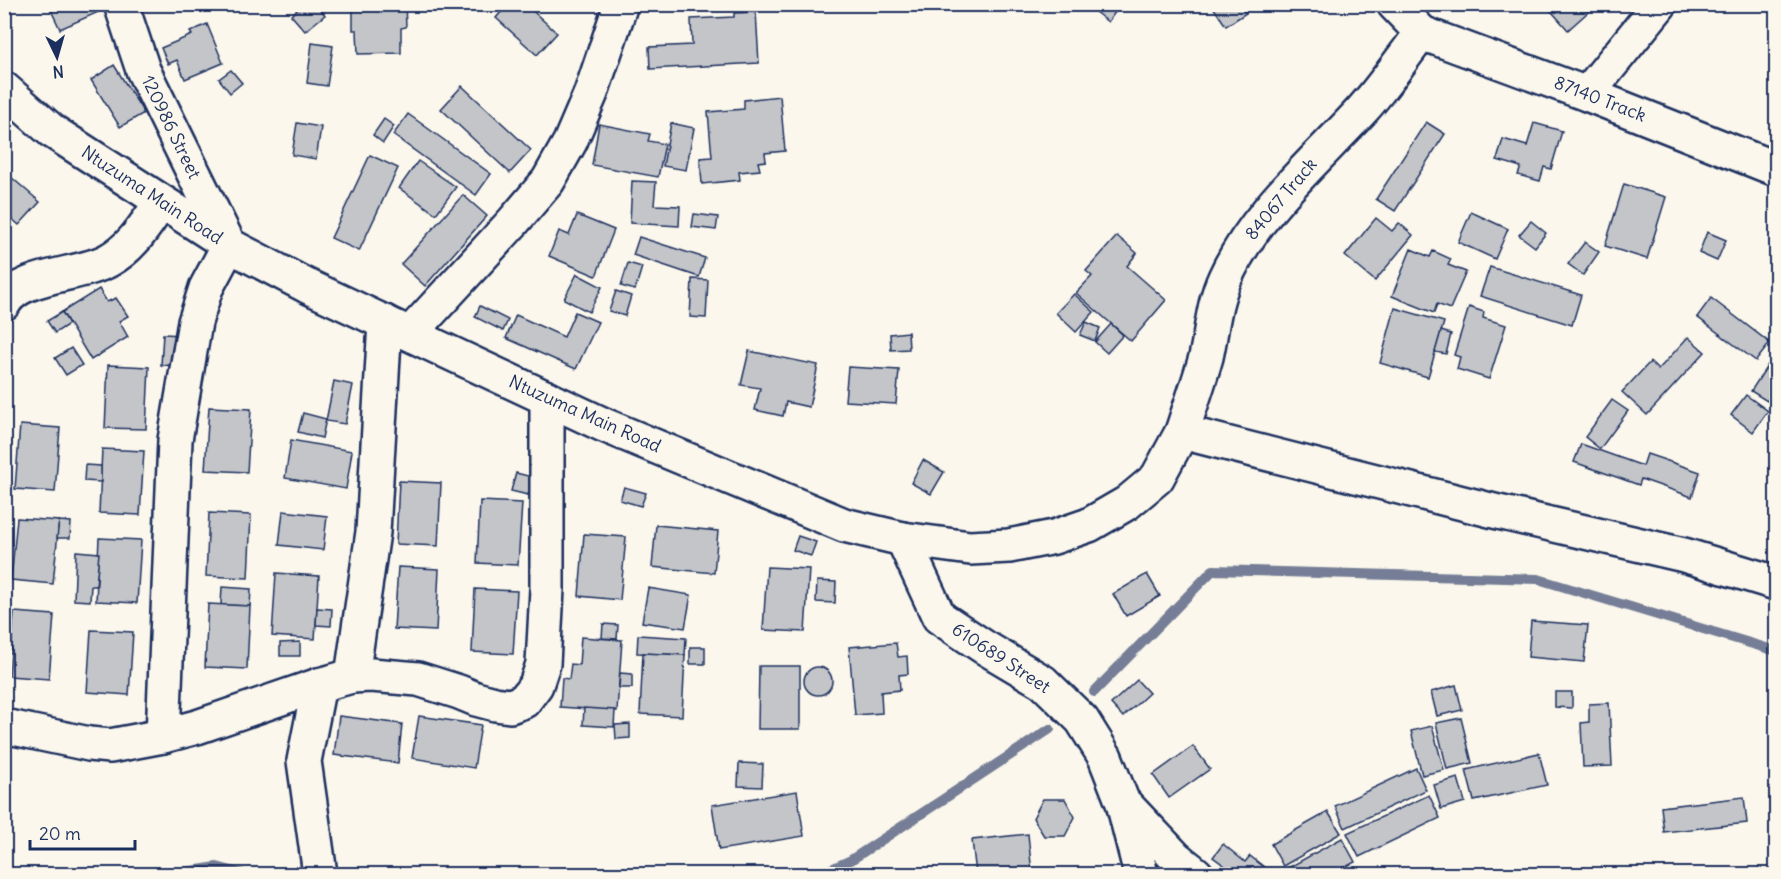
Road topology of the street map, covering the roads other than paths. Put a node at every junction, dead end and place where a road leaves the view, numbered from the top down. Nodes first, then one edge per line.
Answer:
1 (121, 4) edge
2 (621, 4) edge
3 (1394, 4) edge
4 (1660, 4) edge
5 (1422, 33) junction
6 (4, 89) edge
7 (1587, 94) junction
8 (1776, 169) edge
9 (161, 203) junction
10 (229, 245) junction
11 (4, 303) edge
12 (397, 328) junction
13 (547, 398) junction
14 (1182, 432) junction
15 (903, 539) junction
16 (1776, 583) edge
17 (352, 676) junction
18 (319, 685) junction
19 (4, 726) edge
20 (163, 736) junction
21 (1124, 803) junction
22 (320, 874) edge
23 (1141, 874) edge
24 (1196, 874) edge

1 - 10 street, 120986 Street
2 - 12 street
3 - 5 street
4 - 7 street
5 - 7 street, 87140 Track
5 - 14 street, 84067 Track
6 - 9 street, Ntuzuma Main Road
7 - 8 street, 87140 Track
9 - 10 street, Ntuzuma Main Road
9 - 11 street
10 - 12 street, Ntuzuma Main Road
10 - 20 street
12 - 13 street, Ntuzuma Main Road
12 - 17 street
13 - 15 street, Ntuzuma Main Road
13 - 17 street
14 - 15 street, Ntuzuma Main Road
14 - 16 street
15 - 21 street, 610689 Street
17 - 18 street
18 - 20 street
18 - 22 street
19 - 20 street
21 - 23 street, 610689 Street
21 - 24 street

